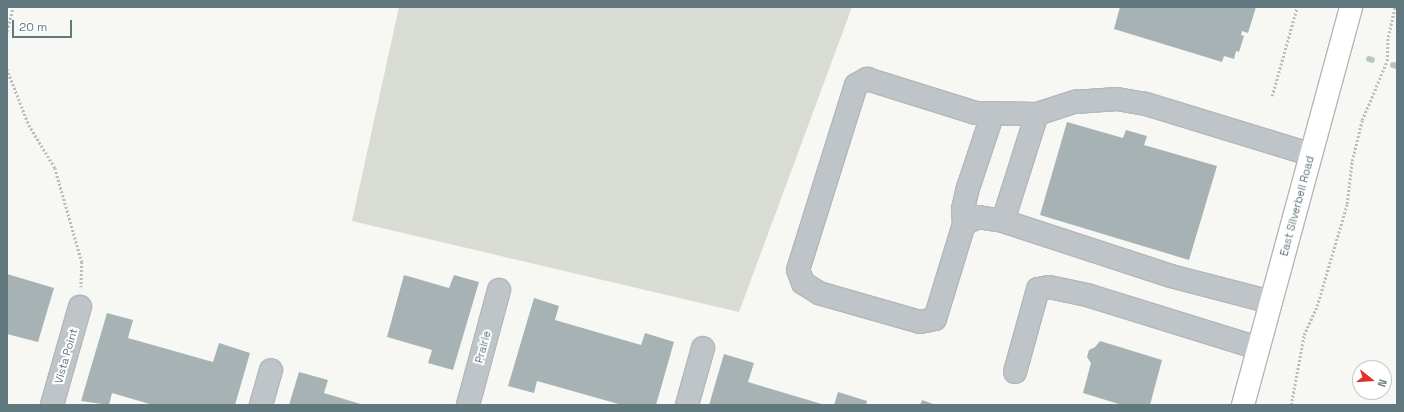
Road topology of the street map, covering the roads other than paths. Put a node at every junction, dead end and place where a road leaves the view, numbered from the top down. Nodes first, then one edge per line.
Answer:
1 (1351, 7) edge
2 (993, 113) junction
3 (1037, 114) junction
4 (1310, 154) junction
5 (1003, 222) junction
6 (964, 224) junction
7 (499, 290) dead end
8 (1271, 302) junction
9 (80, 307) road end
10 (703, 348) dead end
11 (1258, 348) junction
12 (271, 370) dead end
13 (1015, 372) dead end
14 (52, 405) edge
15 (261, 405) edge
16 (468, 405) edge
17 (687, 405) edge
18 (1243, 405) edge

1 - 4 main road, East Silverbell Road
2 - 3 street
2 - 6 street
2 - 6 street
3 - 4 street
3 - 5 street
4 - 8 main road, East Silverbell Road
5 - 6 street
5 - 8 street
7 - 16 street, Prairie
8 - 11 main road, East Silverbell Road
9 - 14 street, Vista Point
10 - 17 street
11 - 13 street
11 - 18 main road, East Silverbell Road
12 - 15 street

